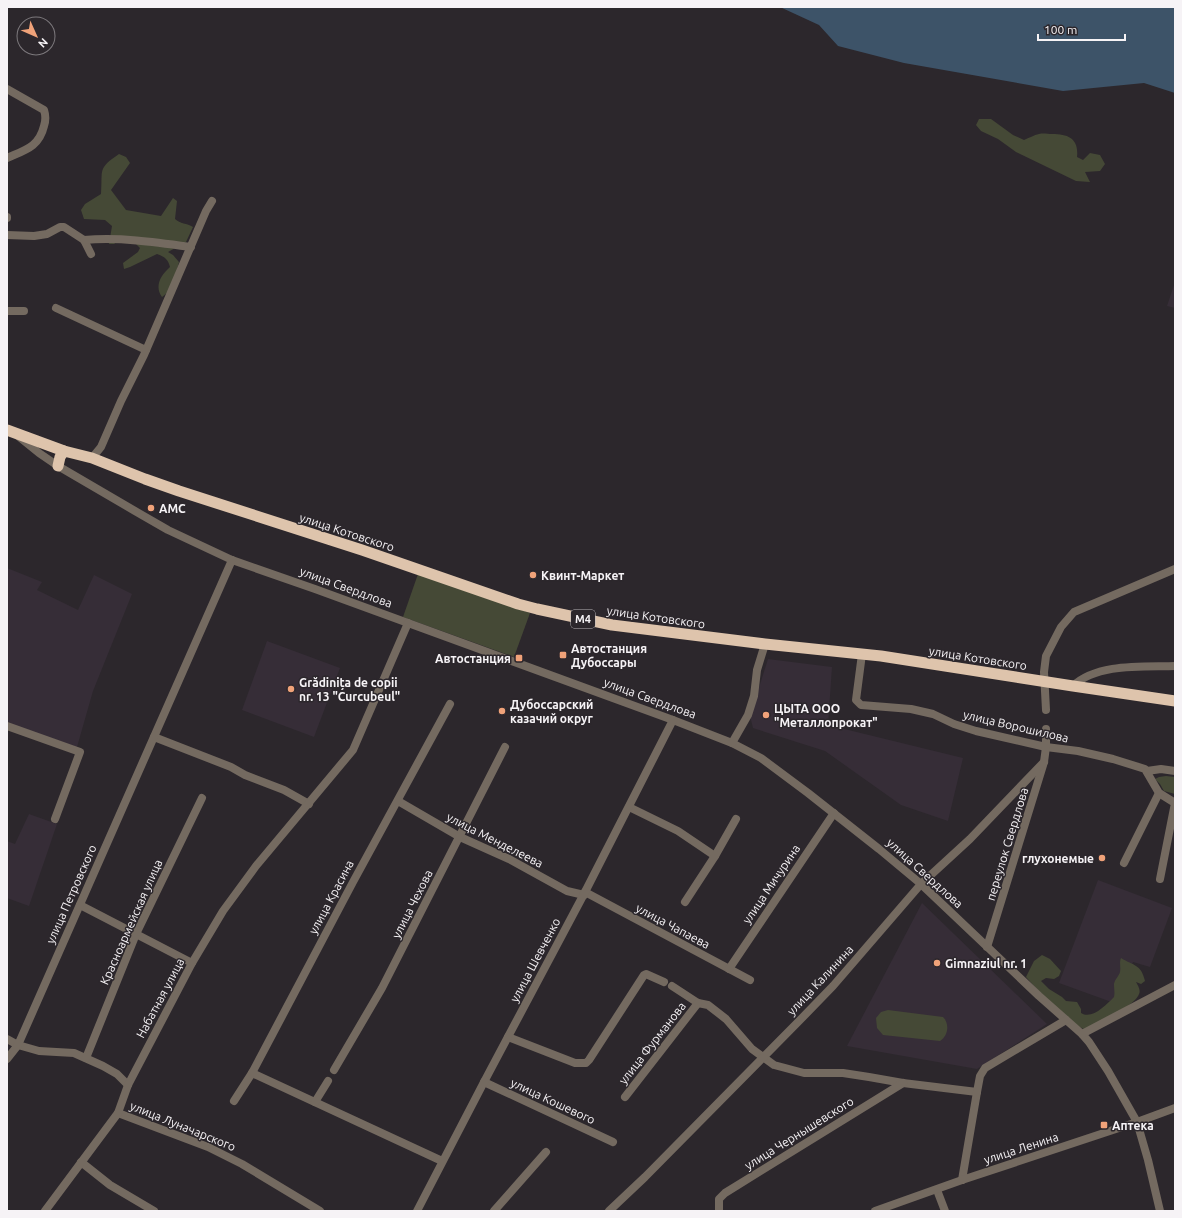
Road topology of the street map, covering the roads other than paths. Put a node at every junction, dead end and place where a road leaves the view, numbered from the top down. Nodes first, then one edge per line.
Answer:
1 (7, 89) edge
2 (7, 158) edge
3 (212, 201) dead end
4 (7, 235) edge
5 (84, 240) junction
6 (191, 247) junction
7 (91, 254) dead end
8 (56, 308) dead end
9 (7, 311) edge
10 (24, 311) dead end
11 (146, 350) junction
12 (11, 432) edge
13 (64, 451) junction
14 (92, 458) junction
15 (58, 466) junction
16 (232, 560) junction
17 (1175, 569) edge
18 (408, 623) junction
19 (765, 644) junction
20 (862, 654) junction
21 (1175, 666) edge
22 (1044, 682) junction
23 (1072, 686) junction
24 (1175, 701) edge
25 (450, 704) dead end
26 (1046, 710) dead end
27 (673, 720) junction
28 (7, 726) edge
29 (1046, 729) dead end
30 (154, 737) junction
31 (732, 743) junction
32 (505, 747) dead end
33 (1046, 747) junction
34 (1044, 762) junction
35 (1147, 771) junction
36 (1175, 771) edge
37 (1159, 792) junction
38 (202, 798) dead end
39 (398, 801) junction
40 (308, 804) junction
41 (629, 807) junction
42 (834, 813) junction
43 (55, 819) dead end
44 (736, 819) dead end
45 (460, 837) junction
46 (715, 856) junction
47 (1124, 863) dead end
48 (1160, 879) dead end
49 (921, 884) junction
50 (585, 893) junction
51 (685, 902) dead end
52 (80, 904) junction
53 (136, 934) junction
54 (987, 947) junction
55 (192, 963) junction
56 (729, 969) junction
57 (750, 980) dead end
58 (664, 982) dead end
59 (1175, 985) edge
60 (672, 986) dead end
61 (698, 1002) junction
62 (1066, 1020) junction
63 (1082, 1034) junction
64 (508, 1037) junction
65 (7, 1039) edge
66 (18, 1045) junction
67 (86, 1058) junction
68 (763, 1058) junction
69 (7, 1059) edge
70 (334, 1070) dead end
71 (252, 1073) junction
72 (328, 1081) dead end
73 (484, 1082) junction
74 (903, 1083) junction
75 (128, 1085) junction
76 (977, 1092) junction
77 (625, 1097) dead end
78 (234, 1101) dead end
79 (315, 1102) junction
80 (1175, 1108) edge
81 (118, 1113) junction
82 (1137, 1122) junction
83 (613, 1142) dead end
84 (546, 1152) dead end
85 (442, 1161) junction
86 (81, 1162) junction
87 (962, 1180) junction
88 (937, 1190) junction
89 (45, 1211) edge
90 (154, 1211) edge
91 (320, 1211) edge
92 (418, 1211) edge
93 (494, 1211) edge
94 (609, 1211) edge
95 (719, 1211) edge
96 (875, 1211) edge
97 (945, 1211) edge
98 (1160, 1211) edge

1 - 2 street
3 - 6 street
4 - 5 street
5 - 6 street
5 - 7 street
6 - 11 street
8 - 11 street
9 - 10 street
11 - 14 street
12 - 13 highway, улица Котовского / M4
12 - 15 street, улица Свердлова
13 - 14 highway, улица Котовского / M4
13 - 15 highway
14 - 19 highway, улица Котовского / M4
15 - 16 street, улица Свердлова
16 - 18 street, улица Свердлова
16 - 30 street, улица Петровского
17 - 22 street
18 - 27 street, улица Свердлова
18 - 40 street, Набатная улица
19 - 20 highway, улица Котовского / M4
19 - 31 street
20 - 22 highway, улица Котовского / M4
20 - 33 street, улица Ворошилова
21 - 23 street
22 - 23 highway, улица Котовского / M4
22 - 26 street
23 - 24 highway, улица Котовского / M4
25 - 39 street, улица Красина
27 - 31 street, улица Свердлова
27 - 41 street, улица Шевченко
28 - 43 street
29 - 33 street, переулок Свердлова
30 - 40 street
30 - 52 street, улица Петровского
31 - 42 street, улица Свердлова
32 - 45 street, улица Чехова
33 - 34 street, переулок Свердлова
33 - 35 street, улица Ворошилова
34 - 49 street, улица Калинина
34 - 54 street, переулок Свердлова
35 - 36 street, улица Ворошилова
35 - 37 street
37 - 47 street
37 - 48 street
38 - 53 street, Красноармейская улица
39 - 45 street, улица Менделеева
39 - 71 street, улица Красина
40 - 55 street, Набатная улица
41 - 46 street
41 - 50 street, улица Шевченко
42 - 49 street, улица Свердлова
42 - 56 street, улица Мичурина
44 - 46 street
45 - 50 street, улица Менделеева
45 - 70 street, улица Чехова
46 - 51 street
49 - 54 street, улица Свердлова
49 - 68 street, улица Калинина
50 - 56 street, улица Чапаева
50 - 64 street, улица Шевченко
52 - 53 street
52 - 66 street, улица Петровского
53 - 55 street
53 - 67 street, Красноармейская улица
54 - 62 street, улица Свердлова
55 - 75 street, Набатная улица
56 - 57 street, улица Чапаева
58 - 64 street
59 - 63 street
60 - 61 street
61 - 68 street
61 - 77 street, улица Фурманова
62 - 63 street, улица Свердлова
62 - 76 street
63 - 82 street, улица Свердлова
64 - 73 street, улица Шевченко
65 - 66 street, улица Луначарского
66 - 67 street, улица Луначарского
66 - 69 street, улица Петровского
67 - 75 street, улица Луначарского
68 - 74 street
68 - 94 street, улица Калинина
71 - 78 street, улица Красина
71 - 79 street
72 - 79 street
73 - 83 street, улица Кошевого
73 - 85 street, улица Шевченко
74 - 76 street
74 - 95 street, улица Чернышевского
75 - 81 street, Набатная улица
76 - 87 street
79 - 85 street
80 - 82 street, улица Ленина
81 - 86 street, Набатная улица
81 - 91 street, улица Луначарского
82 - 87 street, улица Ленина
82 - 98 street, улица Свердлова
84 - 93 street
85 - 92 street, улица Шевченко
86 - 89 street, Набатная улица
86 - 90 street
87 - 88 street, улица Ленина
88 - 96 street, улица Ленина
88 - 97 street

